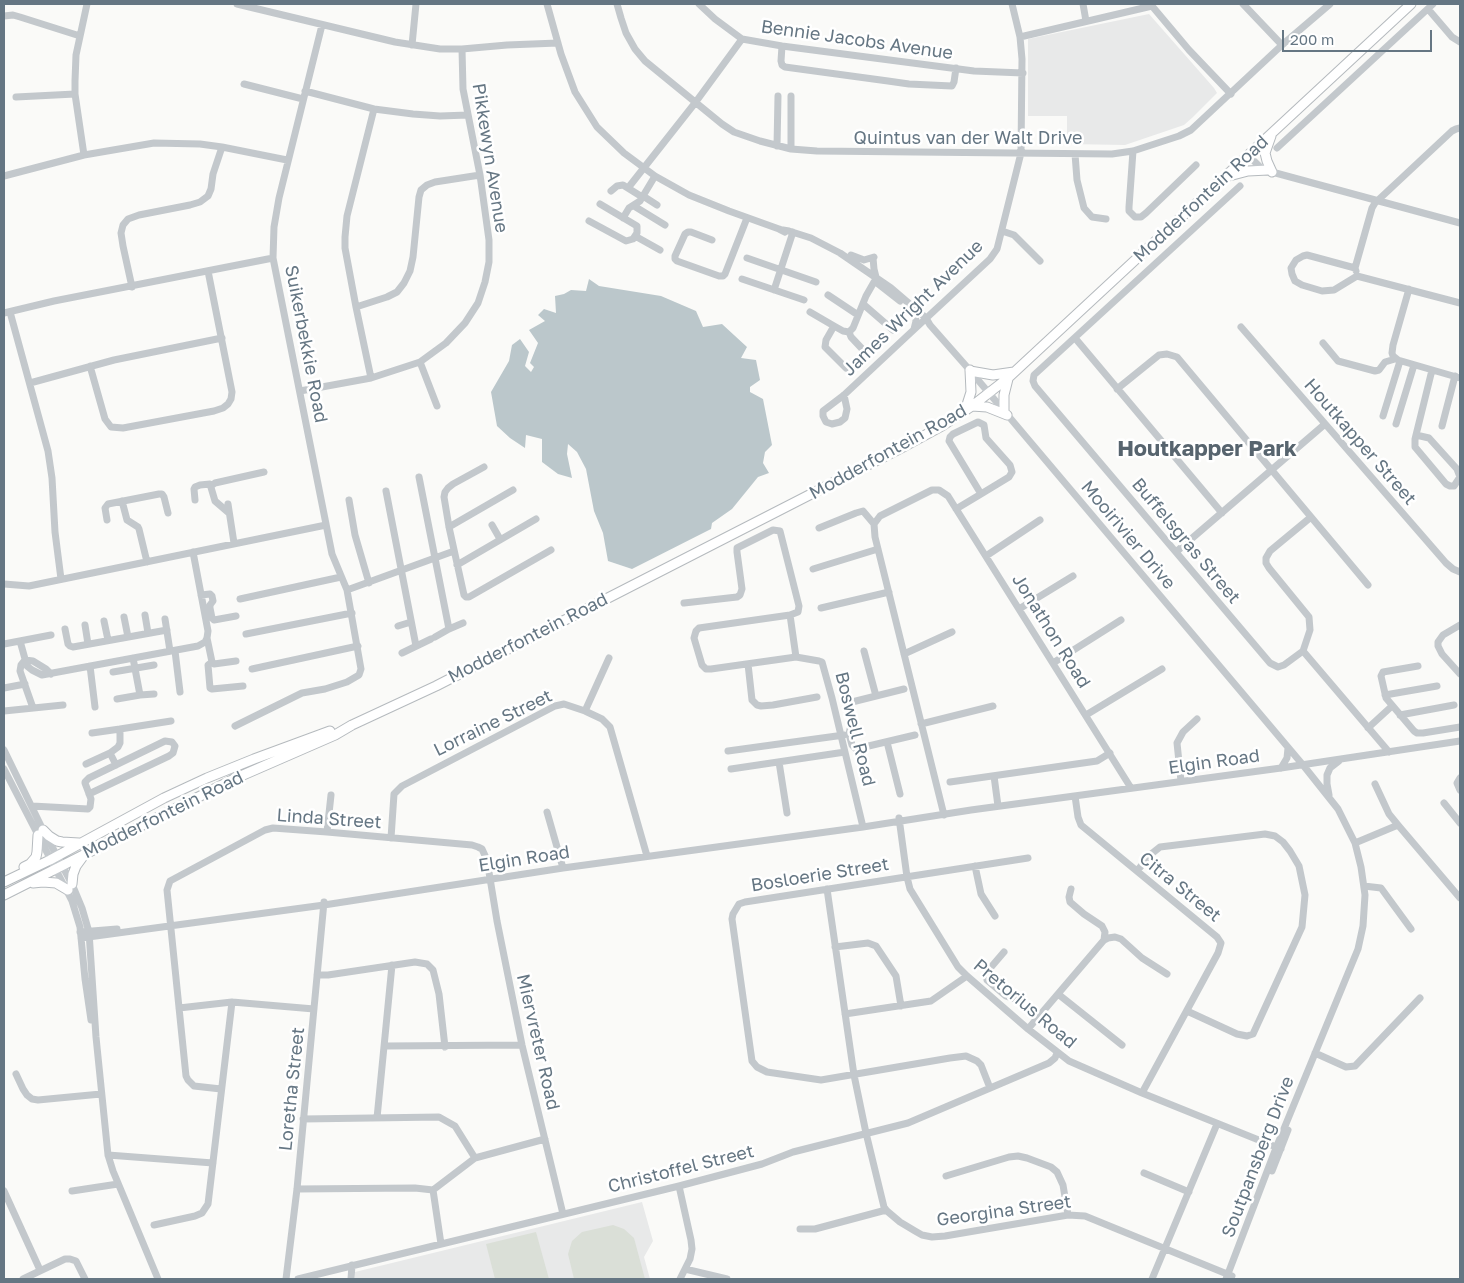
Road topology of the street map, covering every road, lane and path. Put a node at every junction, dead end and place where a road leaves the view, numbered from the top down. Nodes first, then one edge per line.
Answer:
1 (87, 4) edge
2 (237, 4) edge
3 (416, 4) edge
4 (547, 4) edge
5 (617, 4) edge
6 (699, 4) edge
7 (1012, 4) edge
8 (1082, 4) edge
9 (1243, 4) edge
10 (1330, 4) edge
11 (1411, 4) edge
12 (1152, 5) edge
13 (1430, 6) edge
14 (4, 16) edge
15 (1086, 21) junction
16 (322, 24) junction
17 (80, 36) junction
18 (1020, 37) junction
19 (742, 39) junction
20 (1460, 42) edge
21 (558, 43) junction
22 (412, 45) junction
23 (782, 46) junction
24 (1282, 46) junction
25 (462, 49) junction
26 (956, 68) junction
27 (1023, 73) junction
28 (244, 84) dead end
29 (75, 94) junction
30 (1231, 94) junction
31 (304, 95) junction
32 (778, 96) dead end
33 (792, 96) dead end
34 (16, 97) dead end
35 (695, 102) junction
36 (374, 109) junction
37 (468, 115) junction
38 (1460, 128) edge
39 (1272, 133) junction
40 (778, 146) junction
41 (222, 147) junction
42 (1277, 148) dead end
43 (791, 149) junction
44 (1133, 151) junction
45 (1021, 153) junction
46 (1075, 154) junction
47 (84, 155) junction
48 (1248, 155) junction
49 (287, 160) junction
50 (1196, 165) dead end
51 (644, 168) junction
52 (1270, 171) junction
53 (480, 175) junction
54 (4, 176) edge
55 (655, 176) junction
56 (1222, 179) junction
57 (1240, 186) dead end
58 (628, 188) junction
59 (611, 191) dead end
60 (641, 195) junction
61 (1377, 200) junction
62 (600, 204) dead end
63 (657, 205) dead end
64 (634, 206) junction
65 (623, 218) junction
66 (747, 218) junction
67 (1106, 219) dead end
68 (589, 221) dead end
69 (1460, 223) edge
70 (665, 224) dead end
71 (1002, 231) junction
72 (793, 234) junction
73 (635, 236) junction
74 (811, 238) junction
75 (712, 240) dead end
76 (660, 250) dead end
77 (273, 258) junction
78 (747, 258) dead end
79 (1040, 261) dead end
80 (780, 269) junction
81 (208, 271) junction
82 (1356, 272) junction
83 (742, 279) dead end
84 (876, 280) junction
85 (816, 282) dead end
86 (132, 287) junction
87 (1409, 289) junction
88 (774, 290) junction
89 (828, 296) dead end
90 (804, 300) dead end
91 (1460, 303) edge
92 (863, 304) junction
93 (356, 308) junction
94 (935, 309) junction
95 (916, 311) junction
96 (7, 312) edge
97 (810, 312) dead end
98 (858, 315) junction
99 (926, 321) junction
100 (834, 326) junction
101 (1241, 328) dead end
102 (893, 330) dead end
103 (914, 330) junction
104 (935, 331) junction
105 (849, 332) junction
106 (222, 338) junction
107 (1075, 338) junction
108 (1323, 344) dead end
109 (876, 346) dead end
110 (1396, 359) junction
111 (420, 362) junction
112 (1414, 365) junction
113 (90, 366) junction
114 (846, 368) dead end
115 (970, 370) junction
116 (1432, 370) junction
117 (1016, 371) junction
118 (1458, 377) edge
119 (371, 378) junction
120 (1008, 378) junction
121 (30, 383) junction
122 (1116, 389) junction
123 (300, 392) junction
124 (990, 393) junction
125 (844, 394) dead end
126 (437, 406) dead end
127 (969, 408) junction
128 (1006, 413) junction
129 (1383, 416) dead end
130 (1325, 424) junction
131 (1396, 424) dead end
132 (1442, 426) dead end
133 (1416, 435) junction
134 (484, 467) dead end
135 (1271, 469) junction
136 (264, 472) dead end
137 (419, 477) dead end
138 (211, 486) junction
139 (513, 490) dead end
140 (386, 491) dead end
141 (981, 494) junction
142 (195, 500) dead end
143 (349, 500) dead end
144 (122, 501) junction
145 (228, 504) dead end
146 (956, 509) junction
147 (168, 512) dead end
148 (229, 513) junction
149 (1222, 514) junction
150 (1311, 517) junction
151 (536, 519) dead end
152 (107, 520) dead end
153 (1040, 520) dead end
154 (874, 524) junction
155 (326, 525) junction
156 (492, 525) dead end
157 (450, 527) junction
158 (819, 528) dead end
159 (500, 539) junction
160 (234, 543) junction
161 (551, 550) dead end
162 (878, 550) junction
163 (454, 551) junction
164 (193, 552) junction
165 (1176, 552) junction
166 (986, 556) junction
167 (436, 558) junction
168 (147, 562) junction
169 (457, 565) junction
170 (813, 569) dead end
171 (401, 571) junction
172 (1460, 572) edge
173 (1073, 576) dead end
174 (341, 577) junction
175 (61, 579) junction
176 (369, 583) junction
177 (4, 584) edge
178 (1368, 586) dead end
179 (347, 590) junction
180 (889, 592) junction
181 (201, 595) junction
182 (240, 599) dead end
183 (684, 603) dead end
184 (821, 608) dead end
185 (1019, 609) junction
186 (352, 613) junction
187 (790, 615) junction
188 (145, 616) dead end
189 (236, 616) dead end
190 (124, 617) dead end
191 (165, 619) dead end
192 (1120, 620) dead end
193 (104, 621) dead end
194 (411, 622) junction
195 (463, 622) dead end
196 (85, 625) dead end
197 (398, 626) dead end
198 (1460, 626) edge
199 (65, 629) dead end
200 (449, 629) junction
201 (167, 630) junction
202 (952, 632) dead end
203 (148, 633) junction
204 (246, 634) dead end
205 (51, 635) dead end
206 (128, 637) junction
207 (108, 640) junction
208 (206, 640) junction
209 (20, 641) junction
210 (4, 644) edge
211 (88, 644) junction
212 (358, 646) junction
213 (416, 646) junction
214 (864, 651) dead end
215 (1303, 651) junction
216 (402, 653) dead end
217 (173, 654) junction
218 (904, 654) junction
219 (796, 656) junction
220 (133, 658) junction
221 (609, 658) dead end
222 (25, 660) junction
223 (236, 660) dead end
224 (212, 662) junction
225 (1053, 663) junction
226 (748, 664) junction
227 (154, 665) dead end
228 (1418, 666) dead end
229 (135, 668) junction
230 (252, 669) dead end
231 (1162, 669) dead end
232 (91, 670) junction
233 (113, 672) dead end
234 (1460, 674) edge
235 (25, 684) junction
236 (242, 686) dead end
237 (1437, 686) dead end
238 (4, 688) edge
239 (904, 689) dead end
240 (180, 692) dead end
241 (154, 694) dead end
242 (140, 695) junction
243 (1385, 695) junction
244 (876, 696) junction
245 (817, 697) dead end
246 (117, 699) dead end
247 (64, 705) dead end
248 (1454, 705) dead end
249 (993, 706) dead end
250 (1392, 706) junction
251 (95, 707) dead end
252 (33, 708) junction
253 (4, 711) edge
254 (585, 711) junction
255 (1400, 715) junction
256 (1086, 716) junction
257 (1197, 719) dead end
258 (171, 721) dead end
259 (921, 724) junction
260 (352, 725) junction
261 (235, 726) dead end
262 (1460, 727) edge
263 (1368, 728) junction
264 (120, 729) junction
265 (92, 733) dead end
266 (845, 734) junction
267 (915, 735) dead end
268 (1460, 741) edge
269 (887, 742) junction
270 (1288, 748) junction
271 (4, 750) edge
272 (728, 751) dead end
273 (845, 752) junction
274 (1388, 752) junction
275 (110, 753) junction
276 (1110, 753) junction
277 (1341, 759) junction
278 (780, 762) junction
279 (86, 764) dead end
280 (116, 764) junction
281 (1303, 765) junction
282 (1281, 768) junction
283 (4, 769) edge
284 (731, 769) dead end
285 (994, 776) junction
286 (1460, 778) edge
287 (1181, 781) junction
288 (950, 782) dead end
289 (1375, 784) dead end
290 (1132, 788) junction
291 (1460, 790) edge
292 (89, 794) junction
293 (900, 794) dead end
294 (331, 795) dead end
295 (1075, 796) junction
296 (1329, 797) junction
297 (1444, 804) dead end
298 (32, 806) junction
299 (998, 806) junction
300 (547, 812) dead end
301 (787, 813) dead end
302 (943, 813) junction
303 (899, 819) junction
304 (862, 821) junction
305 (1460, 822) edge
306 (1398, 825) junction
307 (327, 832) junction
308 (41, 833) junction
309 (391, 838) junction
310 (81, 842) junction
311 (1355, 843) junction
312 (85, 853) junction
313 (647, 855) junction
314 (53, 858) junction
315 (1028, 858) dead end
316 (975, 866) junction
317 (59, 867) junction
318 (562, 867) junction
319 (1136, 871) junction
320 (907, 877) junction
321 (489, 878) junction
322 (4, 880) edge
323 (25, 884) junction
324 (1364, 886) junction
325 (70, 887) junction
326 (827, 889) junction
327 (1072, 889) dead end
328 (4, 895) edge
329 (1460, 898) edge
330 (324, 903) junction
331 (995, 916) dead end
332 (171, 925) junction
333 (1411, 929) dead end
334 (81, 935) junction
335 (89, 935) junction
336 (1104, 940) junction
337 (835, 946) junction
338 (1004, 952) dead end
339 (392, 965) junction
340 (1167, 974) dead end
341 (317, 975) junction
342 (967, 976) junction
343 (1058, 994) junction
344 (1420, 998) dead end
345 (232, 1002) junction
346 (901, 1006) junction
347 (179, 1008) junction
348 (314, 1009) junction
349 (1188, 1010) junction
350 (845, 1014) junction
351 (1040, 1016) junction
352 (1028, 1029) junction
353 (96, 1037) junction
354 (1122, 1045) dead end
355 (385, 1046) junction
356 (522, 1046) junction
357 (445, 1047) junction
358 (1057, 1053) junction
359 (1316, 1053) junction
360 (16, 1074) dead end
361 (854, 1075) junction
362 (990, 1088) junction
363 (221, 1089) junction
364 (1142, 1093) junction
365 (101, 1094) junction
366 (377, 1118) junction
367 (303, 1119) junction
368 (1217, 1124) junction
369 (866, 1134) junction
370 (545, 1139) junction
371 (1278, 1148) junction
372 (108, 1155) junction
373 (476, 1158) junction
374 (213, 1163) junction
375 (1144, 1173) dead end
376 (946, 1176) dead end
377 (118, 1184) junction
378 (679, 1186) junction
379 (297, 1189) junction
380 (433, 1190) junction
381 (72, 1191) dead end
382 (1189, 1192) junction
383 (4, 1193) edge
384 (886, 1210) junction
385 (563, 1214) junction
386 (1068, 1215) junction
387 (154, 1225) dead end
388 (800, 1229) dead end
389 (441, 1244) junction
390 (1165, 1248) junction
391 (352, 1265) junction
392 (685, 1269) junction
393 (1216, 1269) junction
394 (40, 1270) junction
395 (1229, 1277) edge
396 (24, 1279) edge
397 (85, 1279) edge
398 (158, 1279) edge
399 (286, 1279) edge
400 (298, 1279) edge
401 (351, 1279) edge
402 (680, 1279) edge
403 (727, 1279) edge
404 (1152, 1279) edge
405 (1220, 1279) edge

1 - 17 street
2 - 16 street
3 - 22 street
4 - 21 street, Mooirivier Drive
5 - 35 street, Quintus van der Walt Drive
6 - 19 street, Bennie Jacobs Avenue
7 - 18 street, James Wright Avenue
8 - 15 street
9 - 24 street
10 - 24 street, Quintus van der Walt Drive
11 - 39 main road, Modderfontein Road
12 - 15 street
12 - 30 street
13 - 20 street
13 - 42 street
14 - 17 street
15 - 18 street
16 - 22 street
16 - 31 street, Suikerbekkie Road
17 - 29 street
18 - 27 street, James Wright Avenue
19 - 23 street, Bennie Jacobs Avenue
19 - 35 street
21 - 25 street
21 - 51 street, Mooirivier Drive
22 - 25 street
23 - 26 street, Bennie Jacobs Avenue
23 - 26 street
24 - 30 street, Quintus van der Walt Drive
25 - 37 street, Pikkewyn Avenue
26 - 27 street, Bennie Jacobs Avenue
27 - 45 street, James Wright Avenue
28 - 31 street
29 - 34 street
29 - 47 street
30 - 44 street, Quintus van der Walt Drive
31 - 36 street
31 - 49 street, Suikerbekkie Road
32 - 40 street
33 - 43 street
35 - 40 street, Quintus van der Walt Drive
35 - 51 street
36 - 37 street
36 - 93 street
37 - 53 street, Pikkewyn Avenue
38 - 61 street
39 - 48 main road, Modderfontein Road
39 - 52 main road
40 - 43 street, Quintus van der Walt Drive
41 - 47 street
41 - 49 street
41 - 86 street
43 - 45 street, Quintus van der Walt Drive
44 - 46 street, Quintus van der Walt Drive
44 - 50 street
45 - 46 street, Quintus van der Walt Drive
45 - 71 street, James Wright Avenue
46 - 67 street
47 - 54 street
48 - 52 street
48 - 56 main road, Modderfontein Road
49 - 77 street, Suikerbekkie Road
51 - 55 street, Mooirivier Drive
51 - 58 street
52 - 56 main road
52 - 61 street
53 - 93 street
53 - 111 street, Pikkewyn Avenue
55 - 60 street
55 - 66 street, Mooirivier Drive
56 - 117 main road, Modderfontein Road
57 - 107 street
58 - 59 street
58 - 60 street
60 - 63 street
60 - 64 street
61 - 69 street
61 - 82 street
62 - 65 street
64 - 65 street
64 - 70 street
65 - 73 street
66 - 72 street, Mooirivier Drive
66 - 75 street
68 - 73 street
71 - 79 street
71 - 94 street, James Wright Avenue
72 - 74 street, Mooirivier Drive
72 - 80 street
72 - 84 street, Mooirivier Drive
73 - 76 street
74 - 84 street, Mooirivier Drive
74 - 84 street
77 - 81 street
77 - 123 street, Suikerbekkie Road
78 - 80 street
80 - 85 street
80 - 88 street
81 - 86 street
81 - 106 street
82 - 82 street
82 - 87 street
83 - 88 street
84 - 92 street
84 - 95 street, Mooirivier Drive
86 - 96 street
87 - 91 street
87 - 110 street
88 - 90 street
89 - 98 street
92 - 98 street
92 - 102 street
93 - 119 street
94 - 95 street
94 - 99 street, James Wright Avenue
94 - 104 street
95 - 99 street, Mooirivier Drive
95 - 103 street
96 - 121 street
97 - 100 street
98 - 105 street
99 - 103 street, James Wright Avenue
99 - 104 street, Mooirivier Drive
100 - 105 street
100 - 114 street
101 - 130 street, Houtkapper Street
103 - 125 street, James Wright Avenue
104 - 115 street, Mooirivier Drive
105 - 109 street
106 - 113 street
106 - 113 street
107 - 122 street
107 - 165 street, Buffelsgras Street
108 - 110 street
110 - 112 street
110 - 129 street
111 - 119 street, Pikkewyn Avenue
111 - 126 street
112 - 116 street
112 - 131 street
113 - 121 street
115 - 117 main road
115 - 124 street, Mooirivier Drive
115 - 127 main road
116 - 118 street
116 - 133 street
117 - 120 main road, Modderfontein Road
118 - 132 street
119 - 123 street, Pikkewyn Avenue
120 - 124 main road, Modderfontein Road
120 - 128 main road
121 - 175 street
122 - 135 street
122 - 149 street
123 - 155 street, Suikerbekkie Road
124 - 127 main road, Modderfontein Road
124 - 128 street, Mooirivier Drive
127 - 128 main road
127 - 260 main road, Modderfontein Road
128 - 270 street, Mooirivier Drive
130 - 135 street
130 - 172 street, Houtkapper Street
133 - 133 street
134 - 157 street
135 - 149 street
135 - 150 street
136 - 138 street
137 - 167 street
138 - 142 street
138 - 148 street
139 - 157 street
140 - 171 street
141 - 141 street
141 - 146 street
143 - 176 street
144 - 147 street
144 - 152 street
144 - 168 street
145 - 148 street
146 - 154 street, Jonathon Road
146 - 166 street, Jonathon Road
148 - 160 street
149 - 165 street
150 - 178 street
150 - 215 street
151 - 159 street
153 - 166 street
154 - 158 street
154 - 162 street
155 - 160 street
155 - 174 street, Suikerbekkie Road
156 - 159 street
157 - 163 street
159 - 169 street
160 - 164 street
161 - 169 street
162 - 170 street
162 - 180 street
163 - 167 street
163 - 169 street
164 - 168 street
164 - 181 street
165 - 215 street, Buffelsgras Street
166 - 185 street, Jonathon Road
167 - 171 street
167 - 200 street
168 - 175 street
171 - 176 street
171 - 194 street
173 - 185 street
174 - 179 street, Suikerbekkie Road
174 - 182 street
175 - 177 street
176 - 179 street
179 - 186 street, Suikerbekkie Road
180 - 184 street
180 - 218 street
181 - 189 street
181 - 208 street
183 - 187 street
185 - 225 street, Jonathon Road
186 - 204 street
186 - 212 street, Suikerbekkie Road
187 - 219 street
187 - 226 street, Boswell Road
188 - 203 street
190 - 206 street
191 - 201 street
192 - 225 street
193 - 207 street
194 - 197 street
194 - 213 street
195 - 200 street
196 - 211 street
198 - 234 street
199 - 211 street
200 - 213 street
201 - 203 street
201 - 217 street
202 - 218 street
203 - 206 street
205 - 209 street
206 - 207 street
207 - 211 street
208 - 217 street
208 - 224 street
209 - 210 street
209 - 222 street
212 - 230 street
212 - 261 street, Suikerbekkie Road
213 - 216 street
214 - 244 street
215 - 263 street
217 - 220 street
217 - 240 street
218 - 259 street
219 - 226 street, Boswell Road
219 - 266 street, Boswell Road
220 - 229 street
220 - 232 street
221 - 254 street
222 - 232 street
222 - 235 street
223 - 224 street
224 - 236 street
225 - 256 street, Jonathon Road
226 - 245 street
227 - 229 street
228 - 243 street
229 - 233 street
229 - 242 street
231 - 256 street
232 - 251 street
235 - 238 street
235 - 252 street
237 - 243 street
239 - 244 street
241 - 242 street
242 - 246 street
243 - 250 street
244 - 266 street
247 - 252 street
248 - 255 street
249 - 259 street
250 - 255 street
250 - 263 street
252 - 253 street
254 - 309 street, Lorraine Street
254 - 313 street, Lorraine Street
255 - 262 street
256 - 276 street, Jonathon Road
257 - 287 street
258 - 264 street
259 - 302 street
260 - 310 main road, Modderfontein Road
260 - 312 main road, Modderfontein Road
263 - 274 street
264 - 265 street
264 - 275 street
266 - 269 street
266 - 272 street
266 - 273 street, Boswell Road
267 - 269 street
268 - 274 street, Elgin Road
269 - 293 street
270 - 281 street, Mooirivier Drive
270 - 282 street
271 - 298 street
273 - 278 street
273 - 304 street, Boswell Road
274 - 277 street, Elgin Road
275 - 279 street
275 - 280 street
276 - 285 street
276 - 290 street, Jonathon Road
277 - 281 street, Elgin Road
277 - 296 street
278 - 284 street
278 - 301 street
280 - 292 street
280 - 292 street
281 - 282 street, Elgin Road
281 - 296 street, Soutpansberg Drive
282 - 287 street, Elgin Road
283 - 308 street
285 - 288 street
285 - 299 street
286 - 291 street
287 - 290 street, Elgin Road
289 - 306 street
290 - 295 street, Elgin Road
292 - 298 street
294 - 307 street
295 - 299 street, Elgin Road
295 - 319 street, Citra Street
296 - 311 street, Soutpansberg Drive
297 - 305 street
298 - 308 street
299 - 302 street, Elgin Road
300 - 318 street
302 - 303 street, Elgin Road
303 - 304 street, Elgin Road
303 - 320 street, Pretorius Road
304 - 313 street, Elgin Road
304 - 313 street, Elgin Road
306 - 311 street
306 - 329 street
307 - 309 street, Linda Street
307 - 332 street, Linda Street
308 - 310 main road
308 - 314 street
308 - 322 main road
309 - 321 street, Linda Street
310 - 314 main road, Modderfontein Road
311 - 324 street, Soutpansberg Drive
312 - 317 main road, Modderfontein Road
312 - 325 main road
313 - 318 street, Elgin Road
314 - 317 street
314 - 322 main road, Modderfontein Road
315 - 316 street, Bosloerie Street
316 - 320 street, Bosloerie Street
316 - 331 street
317 - 323 main road, Modderfontein Road
317 - 325 street
318 - 321 street, Elgin Road
319 - 349 street, Citra Street
319 - 349 street
320 - 326 street, Bosloerie Street
320 - 342 street, Pretorius Road
321 - 330 street, Elgin Road
321 - 356 street, Miervreter Road
323 - 325 main road
323 - 328 main road, Modderfontein Road
324 - 333 street
324 - 359 street, Soutpansberg Drive
325 - 334 street
325 - 335 street
326 - 337 street
326 - 361 street, Bosloerie Street
327 - 336 street
330 - 332 street, Elgin Road
330 - 341 street, Loretha Street
332 - 335 street, Elgin Road
332 - 347 street, Linda Street
334 - 335 street, Elgin Road
334 - 353 street
335 - 353 street
336 - 340 street
336 - 343 street
337 - 346 street
337 - 350 street
338 - 351 street
339 - 341 street
339 - 355 street
339 - 357 street
341 - 348 street, Loretha Street
342 - 346 street
342 - 352 street, Pretorius Road
343 - 351 street
343 - 354 street
344 - 359 street
345 - 347 street
345 - 348 street
345 - 363 street
346 - 350 street
347 - 363 street, Linda Street
348 - 367 street, Loretha Street
349 - 364 street, Citra Street
350 - 361 street
351 - 352 street
352 - 358 street, Pretorius Road
353 - 365 street
355 - 357 street
355 - 366 street
356 - 357 street
356 - 370 street, Miervreter Road
358 - 362 street, Christoffel Street
358 - 364 street, Pretorius Road
359 - 371 street, Soutpansberg Drive
360 - 365 street
361 - 362 street, Bosloerie Street
361 - 369 street
362 - 369 street, Christoffel Street
363 - 374 street
364 - 368 street, Pretorius Road
365 - 372 street
366 - 367 street
366 - 373 street
367 - 379 street, Loretha Street
368 - 371 street, Pretorius Road
368 - 382 street
369 - 378 street, Christoffel Street
369 - 384 street
370 - 373 street
370 - 385 street, Miervreter Road
371 - 395 street, Soutpansberg Drive
372 - 374 street
372 - 377 street
373 - 380 street
374 - 387 street
375 - 382 street
376 - 386 street
377 - 381 street
377 - 398 street
378 - 385 street, Christoffel Street
378 - 392 street
379 - 380 street
379 - 399 street, Loretha Street
380 - 389 street
382 - 390 street
383 - 394 street
384 - 386 street, Georgina Street
384 - 388 street
385 - 389 street, Christoffel Street
386 - 390 street, Georgina Street
389 - 391 street, Christoffel Street
390 - 393 street, Georgina Street
390 - 404 street
391 - 400 street, Christoffel Street
391 - 401 street
392 - 402 street
392 - 403 street
393 - 395 street, Georgina Street
393 - 405 street
394 - 396 street
394 - 397 street

